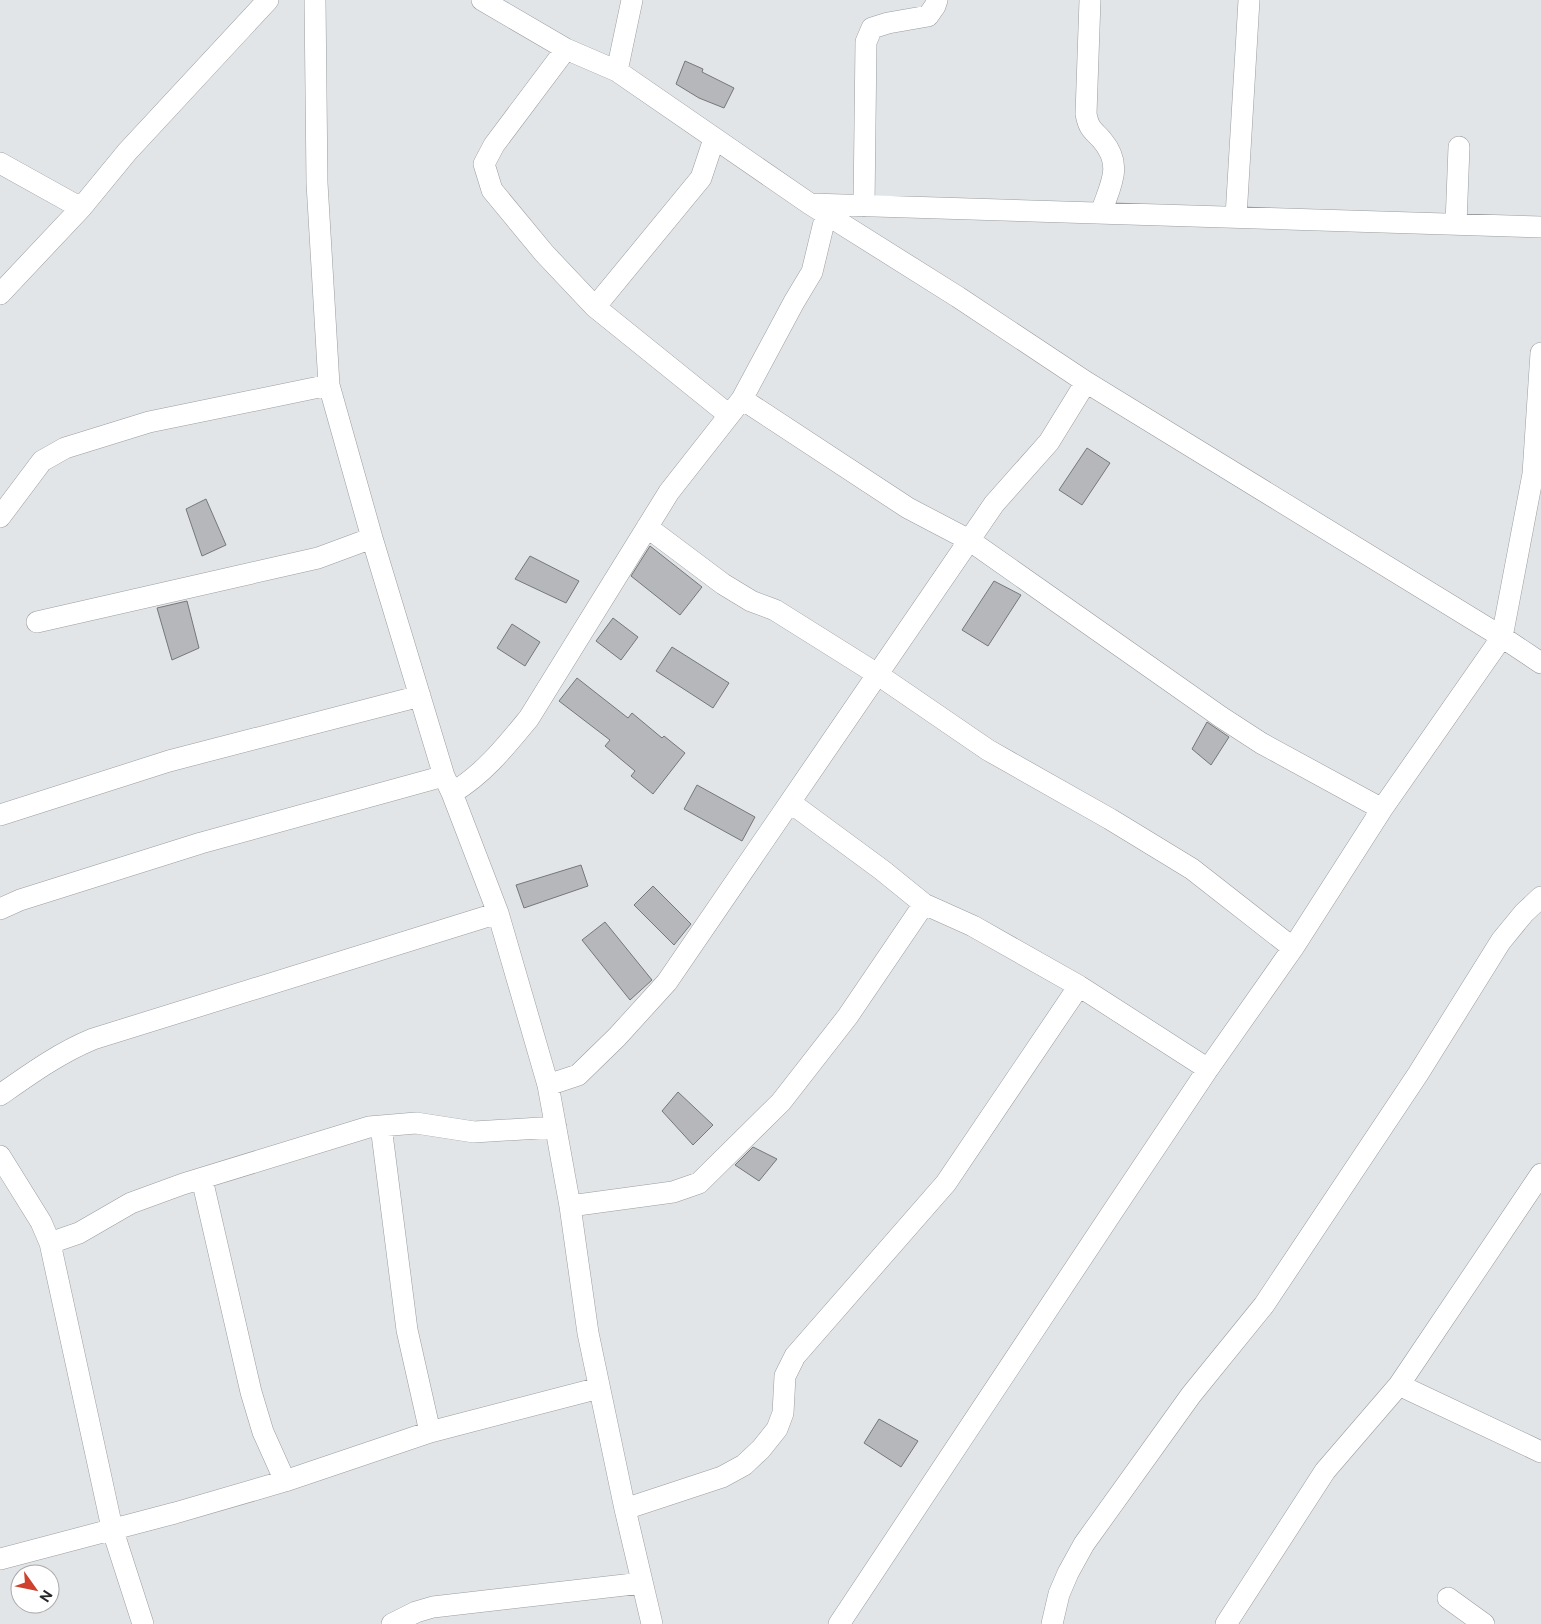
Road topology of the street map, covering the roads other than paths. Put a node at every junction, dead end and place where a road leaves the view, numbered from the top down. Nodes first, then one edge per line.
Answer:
1 (268, 0) edge
2 (315, 0) edge
3 (482, 0) edge
4 (632, 0) edge
5 (936, 0) edge
6 (1090, 0) edge
7 (1249, 0) edge
8 (566, 49) junction
9 (616, 71) junction
10 (714, 138) junction
11 (1458, 147) dead end
12 (0, 163) edge
13 (864, 206) junction
14 (81, 208) junction
15 (818, 209) junction
16 (1101, 213) junction
17 (1236, 217) junction
18 (1456, 224) junction
19 (1541, 227) edge
20 (0, 294) edge
21 (595, 307) junction
22 (1541, 353) edge
23 (1086, 382) junction
24 (1540, 384) edge
25 (329, 385) junction
26 (735, 408) junction
27 (0, 517) edge
28 (1533, 518) edge
29 (647, 527) junction
30 (372, 538) junction
31 (969, 540) junction
32 (37, 622) dead end
33 (1502, 637) junction
34 (1541, 663) edge
35 (877, 674) junction
36 (420, 696) junction
37 (448, 784) junction
38 (791, 803) junction
39 (1382, 810) junction
40 (0, 815) edge
41 (1541, 896) edge
42 (924, 904) junction
43 (0, 908) edge
44 (498, 914) junction
45 (1293, 948) junction
46 (1079, 986) junction
47 (1208, 1069) junction
48 (548, 1085) junction
49 (0, 1095) edge
50 (381, 1126) junction
51 (556, 1127) junction
52 (0, 1156) edge
53 (1541, 1174) edge
54 (202, 1179) junction
55 (570, 1206) junction
56 (50, 1243) junction
57 (1399, 1385) junction
58 (599, 1388) junction
59 (430, 1432) junction
60 (1541, 1452) edge
61 (285, 1481) junction
62 (625, 1509) junction
63 (112, 1528) junction
64 (0, 1559) edge
65 (642, 1583) junction
66 (1448, 1598) dead end
67 (143, 1624) edge
68 (392, 1624) edge
69 (652, 1624) edge
70 (839, 1624) edge
71 (1052, 1624) edge
72 (1226, 1624) edge
73 (1484, 1624) edge

1 - 14 street
2 - 25 street
3 - 8 street
4 - 9 street
5 - 13 street
6 - 16 street
7 - 17 street
8 - 9 street
8 - 21 street
9 - 10 street
10 - 15 street
10 - 21 street
11 - 18 street
12 - 14 street
13 - 15 street
13 - 16 street
14 - 20 street
15 - 23 street
15 - 26 street
16 - 17 street
17 - 18 street
18 - 19 street
21 - 26 street
22 - 24 street
23 - 31 street
23 - 33 street
24 - 28 street
25 - 27 street
25 - 30 street
26 - 29 street
26 - 31 street
28 - 33 street
29 - 35 street
29 - 37 street
30 - 32 street
30 - 36 street
31 - 35 street
31 - 39 street
33 - 34 street
33 - 39 street
35 - 38 street
35 - 45 street
36 - 37 street
36 - 40 street
37 - 43 street
37 - 44 street
38 - 42 street
38 - 48 street
39 - 45 street
41 - 71 street
42 - 46 street
42 - 55 street
44 - 48 street
44 - 49 street
45 - 47 street
46 - 47 street
46 - 62 street
47 - 70 street
48 - 51 street
50 - 51 street
50 - 54 street
50 - 59 street
51 - 55 street
52 - 56 street
53 - 57 street
54 - 56 street
54 - 61 street
55 - 58 street
56 - 63 street
57 - 60 street
57 - 72 street
58 - 59 street
58 - 62 street
59 - 61 street
61 - 63 street
62 - 65 street
63 - 64 street
63 - 67 street
65 - 68 street
65 - 69 street
66 - 73 street

